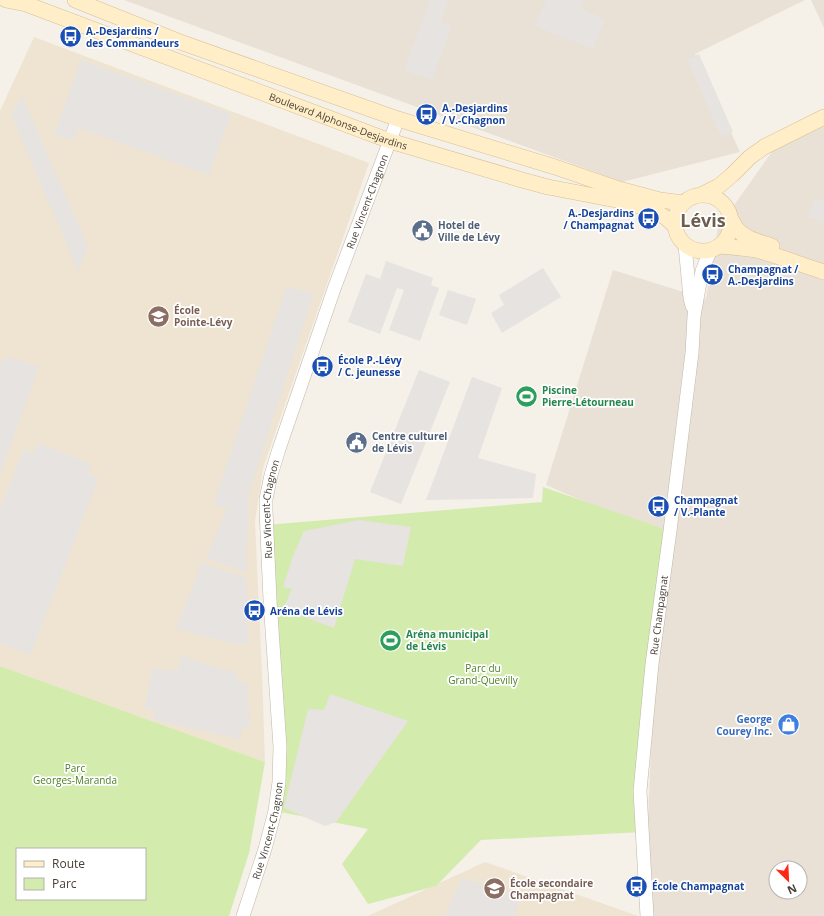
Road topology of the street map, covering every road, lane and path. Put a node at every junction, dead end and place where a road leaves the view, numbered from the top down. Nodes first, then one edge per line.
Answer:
1 (6, 0) edge
2 (75, 0) edge
3 (824, 117) edge
4 (398, 119) junction
5 (390, 141) junction
6 (703, 194) junction
7 (683, 203) junction
8 (732, 221) junction
9 (675, 226) junction
10 (685, 245) junction
11 (715, 249) junction
12 (824, 263) edge
13 (824, 272) edge
14 (694, 316) junction
15 (243, 916) edge
16 (647, 916) edge

1 - 5 main road, Boulevard Alphonse-Desjardins
2 - 4 main road
3 - 6 main road
4 - 5 street, Rue Vincent-Chagnon
4 - 7 main road
5 - 9 main road, Boulevard Alphonse-Desjardins
5 - 15 street, Rue Vincent-Chagnon
6 - 7 main road
6 - 8 main road
7 - 9 main road
8 - 11 main road
8 - 12 main road
9 - 10 main road
10 - 11 main road
10 - 14 street, Rue Champagnat
11 - 13 main road
11 - 14 street, Rue Champagnat
14 - 16 street, Rue Champagnat

